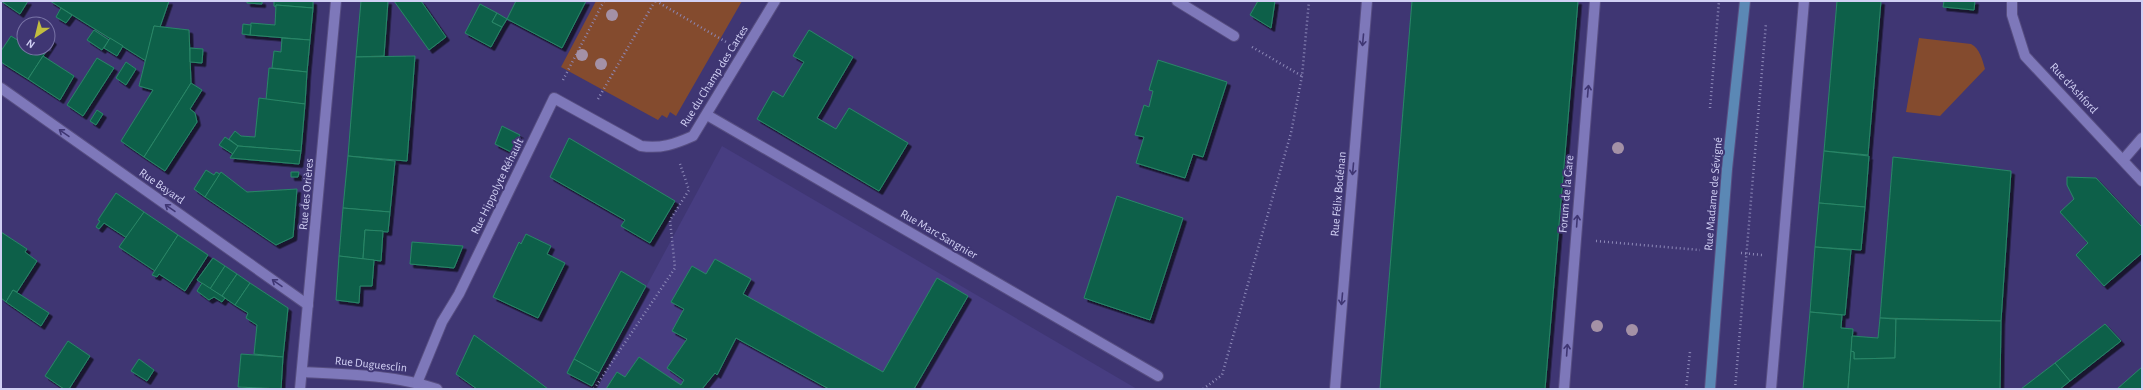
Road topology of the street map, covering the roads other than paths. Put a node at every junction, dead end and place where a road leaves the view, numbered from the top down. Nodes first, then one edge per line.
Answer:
1 (336, 1) edge
2 (775, 1) edge
3 (1177, 1) edge
4 (1367, 1) edge
5 (1596, 1) edge
6 (1745, 1) edge
7 (1804, 1) edge
8 (2012, 1) edge
9 (1234, 36) road end
10 (1, 88) edge
11 (554, 98) joint
12 (707, 115) junction
13 (2142, 138) edge
14 (2124, 160) junction
15 (2142, 181) edge
16 (308, 305) junction
17 (302, 372) junction
18 (1158, 376) dead end
19 (417, 383) junction
20 (300, 389) edge
21 (437, 389) edge
22 (1335, 389) edge
23 (1564, 389) edge
24 (1710, 389) edge
25 (1770, 389) edge

1 - 16 street, Rue des Orières
2 - 12 street, Rue du Champ des Cartes
3 - 9 street
4 -> 22 street, Rue Félix Bodénan
23 -> 5 street, Forum de la Gare
6 - 24 main road, Rue Madame de Sévigné
7 - 25 street
8 - 14 street, Rue d'Ashford
16 -> 10 street, Rue Bayard
11 - 12 street, Rue du Champ des Cartes
11 - 19 street, Rue Hippolyte Réhault
12 - 18 street, Rue Marc Sangnier
13 - 14 street
14 - 15 street, Rue d'Ashford
16 - 17 street, Rue des Orières
17 - 19 street, Rue Duguesclin
17 - 20 street, Rue des Orières
19 - 21 street, Rue Duguesclin

